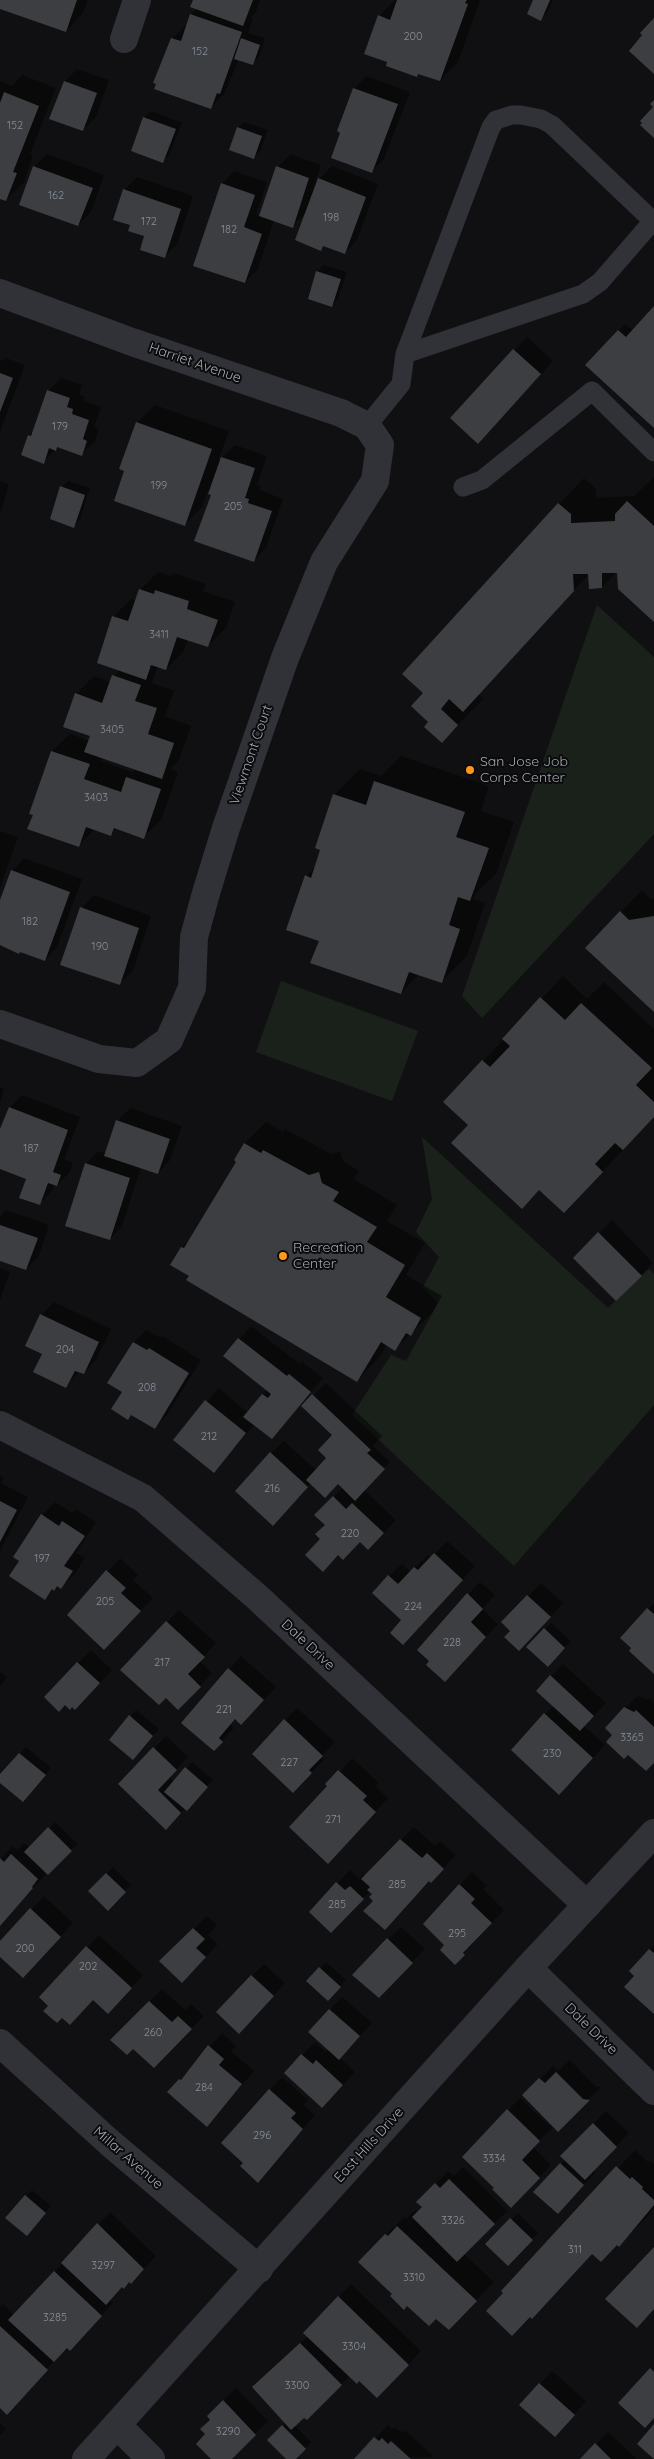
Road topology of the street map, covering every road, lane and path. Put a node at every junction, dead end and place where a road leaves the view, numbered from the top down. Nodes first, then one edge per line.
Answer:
1 (137, 0) edge
2 (124, 39) dead end
3 (0, 293) edge
4 (405, 354) junction
5 (374, 435) junction
6 (654, 452) edge
7 (463, 487) dead end
8 (0, 1024) edge
9 (0, 1425) edge
10 (654, 1833) edge
11 (587, 1905) junction
12 (528, 1968) junction
13 (0, 2043) edge
14 (654, 2091) edge
15 (259, 2269) junction
16 (117, 2425) junction
17 (86, 2459) edge
18 (151, 2459) edge

1 - 2 street
3 - 5 street, Harriet Avenue
4 - 4 lane
4 - 5 lane
5 - 8 street, Viewmont Court
6 - 7 lane
9 - 11 street, Dale Drive
10 - 11 street, East Hills Drive
11 - 12 street, East Hills Drive
12 - 14 street, Dale Drive
12 - 15 street, East Hills Drive
13 - 15 street, Millar Avenue
15 - 16 street, East Hills Drive
16 - 17 street, East Hills Drive
16 - 18 street

